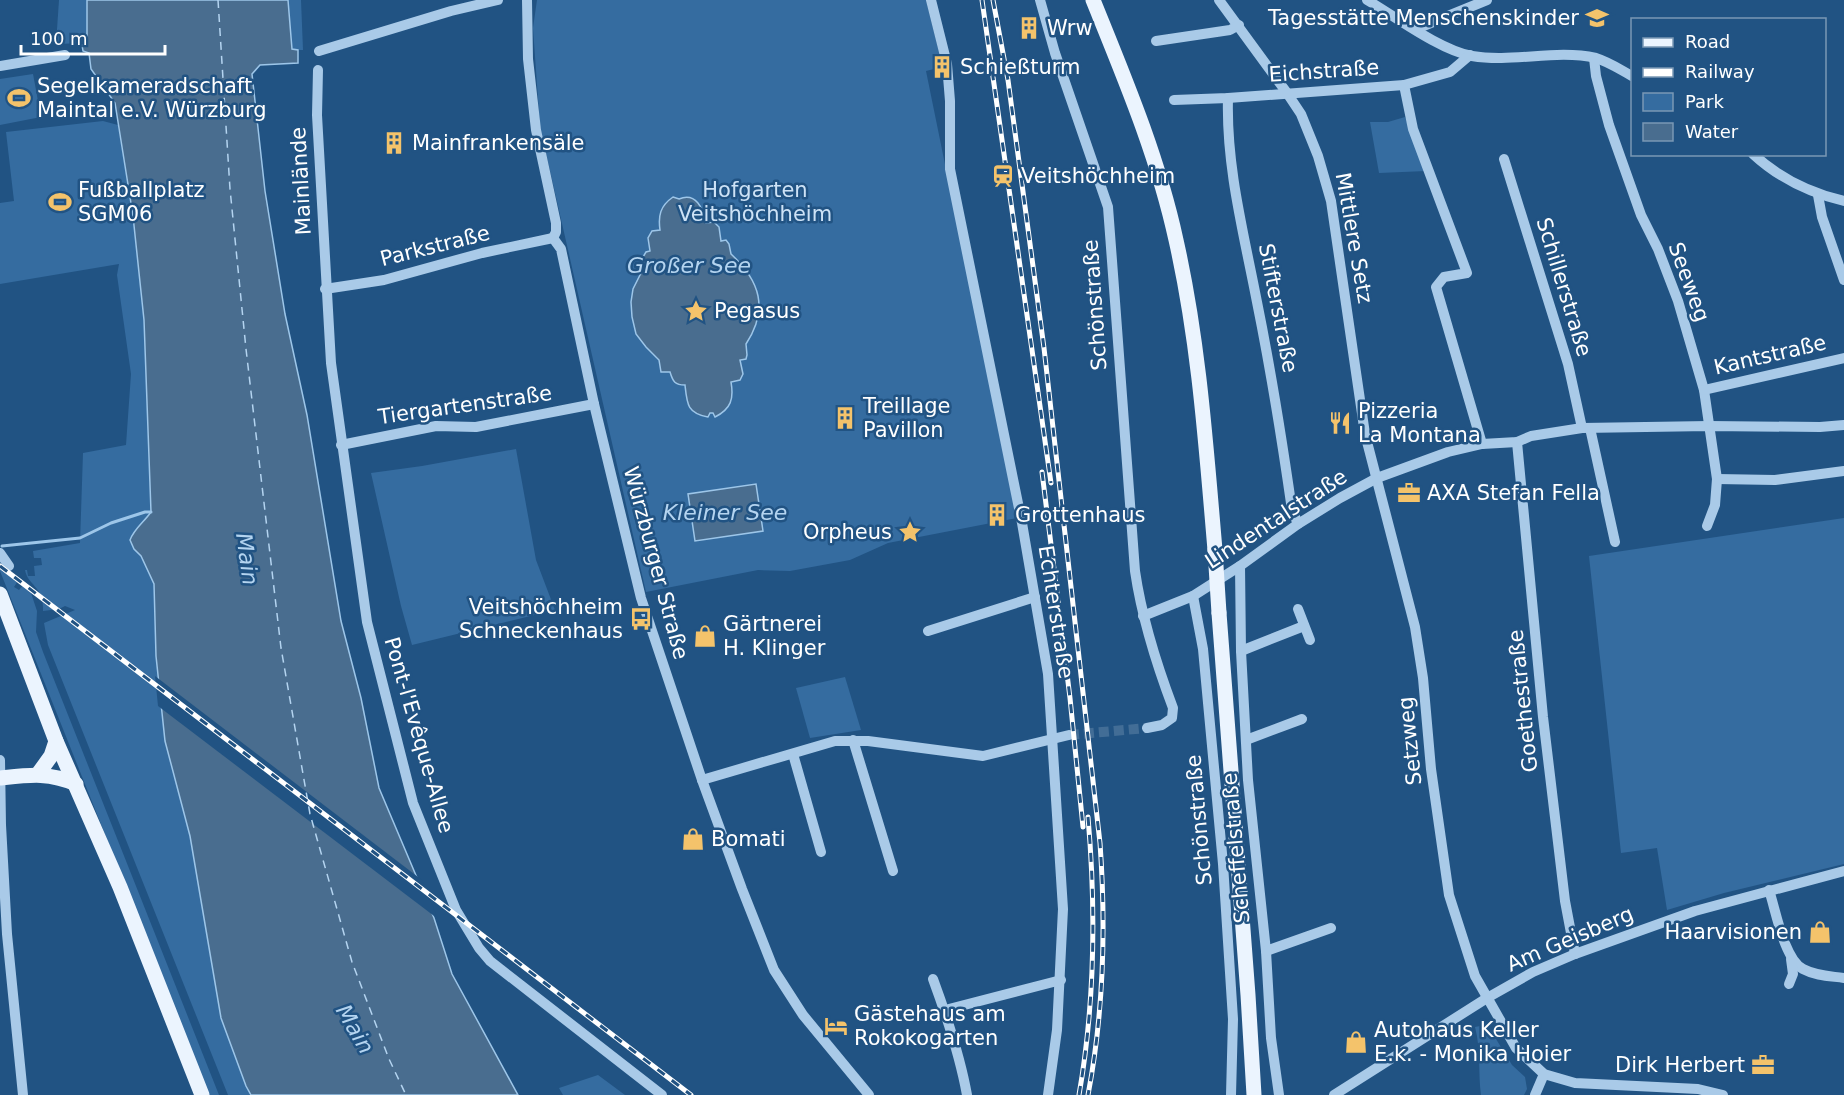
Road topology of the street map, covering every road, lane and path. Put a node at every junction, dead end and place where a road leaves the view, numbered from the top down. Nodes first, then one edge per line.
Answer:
1 (498, 0) edge
2 (527, 0) edge
3 (931, 0) edge
4 (1040, 0) edge
5 (1093, 0) edge
6 (1219, 0) edge
7 (1367, 0) edge
8 (1488, 0) edge
9 (1239, 25) junction
10 (1416, 29) junction
11 (1156, 41) dead end
12 (319, 51) dead end
13 (65, 56) dead end
14 (1470, 56) junction
15 (1594, 58) junction
16 (0, 66) edge
17 (318, 70) dead end
18 (1631, 75) edge
19 (1404, 85) junction
20 (1287, 93) junction
21 (1228, 98) junction
22 (1174, 100) dead end
23 (1756, 156) edge
24 (1504, 159) dead end
25 (1818, 195) junction
26 (1844, 201) edge
27 (553, 238) junction
28 (1841, 260) edge
29 (1844, 280) edge
30 (325, 290) junction
31 (1844, 358) edge
32 (1704, 390) junction
33 (594, 404) junction
34 (1844, 425) edge
35 (1710, 426) junction
36 (1586, 428) junction
37 (1517, 442) junction
38 (1482, 444) junction
39 (341, 445) junction
40 (1844, 471) edge
41 (1377, 478) junction
42 (1717, 479) junction
43 (1298, 524) junction
44 (1707, 526) dead end
45 (1615, 542) dead end
46 (0, 553) edge
47 (9, 566) dead end
48 (1240, 566) junction
49 (0, 594) edge
50 (1193, 596) junction
51 (1035, 597) junction
52 (1298, 609) dead end
53 (1143, 616) junction
54 (1304, 626) junction
55 (928, 631) dead end
56 (1310, 640) dead end
57 (1241, 651) junction
58 (1302, 719) dead end
59 (1147, 728) tunnel mouth
60 (1069, 735) tunnel mouth
61 (1053, 737) junction
62 (853, 740) junction
63 (1246, 740) junction
64 (56, 741) junction
65 (793, 754) junction
66 (0, 760) edge
67 (38, 774) junction
68 (1, 778) edge
69 (702, 780) junction
70 (76, 784) junction
71 (0, 825) edge
72 (821, 852) dead end
73 (893, 871) dead end
74 (1844, 871) edge
75 (1769, 890) junction
76 (1331, 928) dead end
77 (1266, 951) junction
78 (1575, 954) junction
79 (1791, 958) junction
80 (1844, 978) edge
81 (933, 979) dead end
82 (1061, 980) junction
83 (1789, 984) dead end
84 (1487, 998) junction
85 (945, 1010) junction
86 (1544, 1074) junction
87 (1672, 1091) edge
88 (23, 1095) edge
89 (202, 1095) edge
90 (662, 1095) edge
91 (869, 1095) edge
92 (968, 1095) edge
93 (1048, 1095) edge
94 (1231, 1095) edge
95 (1254, 1095) edge
96 (1279, 1095) edge
97 (1334, 1095) edge
98 (1535, 1095) edge
99 (1723, 1095) edge

1 - 12 street
2 - 27 street, Würzburger Straße
3 - 51 street, Echterstraße
4 - 53 street, Schönstraße
5 - 95 main road, bridge
6 - 9 street, Mittlere Setz
7 - 10 street
8 - 10 street
9 - 11 street
9 - 20 street, Mittlere Setz
10 - 14 street
13 - 16 street
14 - 15 street
14 - 19 street, Eichstraße
15 - 18 street
15 - 32 street, Seeweg
17 - 30 street, Mainlände
19 - 20 street, Eichstraße
19 - 38 street
20 - 21 street, Eichstraße
20 - 41 street, Mittlere Setz
21 - 22 street, Eichstraße
21 - 43 street, Stifterstraße
23 - 25 street
24 - 36 street, Schillerstraße
25 - 26 street
25 - 28 street
27 - 30 street, Parkstraße
27 - 33 street, Würzburger Straße
28 - 29 street
30 - 39 street, Pont-l'Evêque-Allee
31 - 32 street, Kantstraße
32 - 35 street, Seeweg
33 - 39 street, Tiergartenstraße
33 - 69 street, Würzburger Straße
34 - 35 street, Lindentalstraße
35 - 36 street, Lindentalstraße
35 - 42 street, Seeweg
36 - 37 street, Lindentalstraße
36 - 45 street
37 - 38 street, Lindentalstraße
37 - 78 street, Goethestraße
38 - 41 street, Lindentalstraße
39 - 90 street, Pont-l'Evêque-Allee
40 - 42 street
41 - 43 street, Lindentalstraße
41 - 84 street, Setzweg
42 - 44 street, Seeweg
43 - 48 street, Lindentalstraße
46 - 47 street
48 - 50 street, Lindentalstraße
48 - 57 street, Scheffelstraße
49 - 64 main road
50 - 53 street
50 - 94 street, Schönstraße
51 - 55 street
51 - 61 street, Echterstraße
52 - 54 street
53 - 59 street, Schönstraße
54 - 56 street
54 - 57 street
57 - 63 street, Scheffelstraße
58 - 63 street
60 - 61 street
61 - 62 street
61 - 82 street, Echterstraße
62 - 65 street
62 - 73 street
63 - 77 street, Scheffelstraße
64 - 67 main road
64 - 70 main road
65 - 69 street
65 - 72 street
66 - 68 street
67 - 68 main road
67 - 70 main road
68 - 71 street
69 - 91 street, Würzburger Straße
70 - 89 main road
71 - 88 street
74 - 75 street, Am Geisberg
75 - 78 street, Am Geisberg
75 - 79 street
76 - 77 street, Scheffelstraße
77 - 96 street, Scheffelstraße
78 - 84 street, Am Geisberg
79 - 80 street
79 - 83 street
81 - 85 street
82 - 85 street
82 - 93 street, Echterstraße
84 - 86 street, Setzweg
84 - 97 street, Am Geisberg
85 - 92 street
86 - 87 street
86 - 98 street
87 - 99 street

